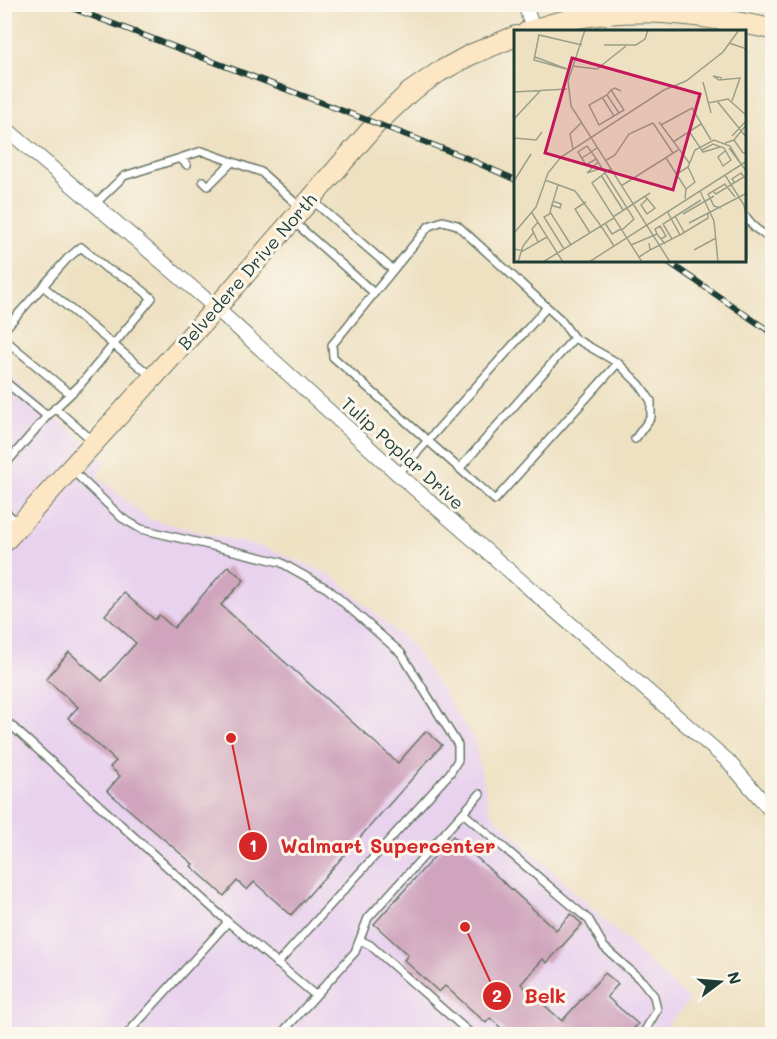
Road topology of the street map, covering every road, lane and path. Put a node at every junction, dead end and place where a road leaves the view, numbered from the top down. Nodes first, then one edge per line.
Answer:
1 (525, 4) edge
2 (681, 9) edge
3 (772, 29) edge
4 (525, 30) edge
5 (533, 30) edge
6 (514, 37) edge
7 (4, 127) edge
8 (180, 158) junction
9 (232, 162) junction
10 (187, 165) dead end
11 (203, 181) dead end
12 (96, 203) junction
13 (301, 209) junction
14 (747, 219) edge
15 (772, 240) edge
16 (393, 270) junction
17 (44, 287) junction
18 (374, 292) junction
19 (547, 307) junction
20 (216, 308) junction
21 (4, 330) edge
22 (574, 338) junction
23 (4, 339) edge
24 (113, 345) junction
25 (618, 363) junction
26 (154, 378) junction
27 (4, 381) edge
28 (69, 393) junction
29 (55, 408) junction
30 (47, 416) junction
31 (635, 439) dead end
32 (428, 440) junction
33 (94, 443) junction
34 (4, 453) edge
35 (11, 459) junction
36 (4, 466) edge
37 (71, 468) junction
38 (460, 468) junction
39 (398, 474) junction
40 (4, 510) edge
41 (19, 525) junction
42 (4, 542) edge
43 (4, 719) edge
44 (480, 794) dead end
45 (772, 812) edge
46 (463, 813) junction
47 (228, 922) junction
48 (360, 940) junction
49 (277, 964) junction
50 (315, 995) junction
51 (127, 1035) edge
52 (281, 1035) edge
53 (471, 1035) edge
54 (643, 1035) edge

1 - 4 street
2 - 3 street, Belvedere Drive North
2 - 5 street, Belvedere Drive North
6 - 13 street, Belvedere Drive North
7 - 12 street, Tulip Poplar Drive
8 - 9 lane
8 - 10 lane
8 - 12 lane
9 - 11 lane
9 - 13 lane
12 - 20 street, Tulip Poplar Drive
13 - 16 lane
13 - 18 lane
13 - 20 street, Belvedere Drive North
14 - 15 lane
16 - 18 lane
16 - 19 lane
17 - 21 lane
17 - 24 lane
17 - 24 lane
18 - 32 lane
19 - 22 lane
19 - 32 lane
20 - 26 street, Belvedere Drive North
20 - 39 street, Tulip Poplar Drive
22 - 25 lane
22 - 38 lane
23 - 28 lane
24 - 26 lane
24 - 28 lane
25 - 31 lane
25 - 38 lane
26 - 33 street, Belvedere Drive North
27 - 30 lane
28 - 29 lane
29 - 30 lane
29 - 33 lane
30 - 35 lane
32 - 38 lane
32 - 39 lane
33 - 37 street, Belvedere Drive North
34 - 35 lane
35 - 36 lane
37 - 41 street, Belvedere Drive North
37 - 49 lane
39 - 45 street, Tulip Poplar Drive
40 - 41 lane
41 - 42 street, Belvedere Drive North
43 - 47 lane
44 - 46 lane
46 - 48 lane
46 - 54 lane
47 - 49 lane
47 - 51 lane
48 - 50 lane
48 - 53 lane
49 - 50 lane
50 - 52 lane

